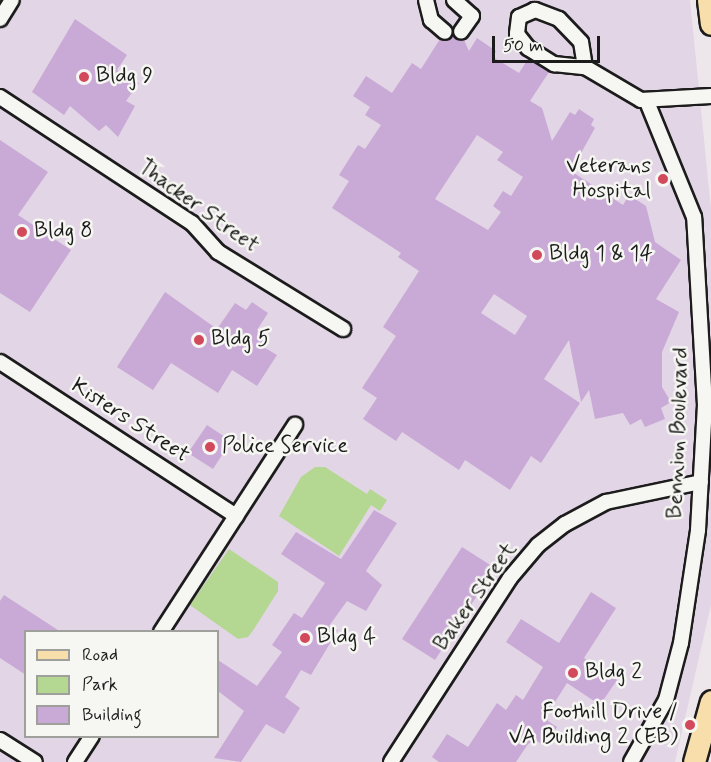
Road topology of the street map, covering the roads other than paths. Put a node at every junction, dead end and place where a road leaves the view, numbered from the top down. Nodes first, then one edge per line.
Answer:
1 (12, 0) edge
2 (426, 0) edge
3 (454, 0) edge
4 (708, 0) edge
5 (0, 19) edge
6 (711, 24) edge
7 (445, 32) dead end
8 (460, 32) dead end
9 (585, 67) junction
10 (711, 96) edge
11 (0, 98) edge
12 (647, 102) junction
13 (343, 329) dead end
14 (0, 362) edge
15 (296, 425) dead end
16 (701, 482) junction
17 (236, 516) junction
18 (161, 630) edge
19 (711, 701) edge
20 (91, 738) edge
21 (0, 740) edge
22 (35, 762) edge
23 (75, 762) edge
24 (392, 762) edge
25 (632, 762) edge
26 (694, 762) edge

1 - 5 street
2 - 7 street
3 - 8 street
4 - 6 main road
9 - 9 street
9 - 12 street
10 - 12 street
11 - 13 street, Thacker Street
12 - 16 street, Bennion Boulevard
14 - 17 street, Kisters Street
15 - 17 street
16 - 24 street, Baker Street
16 - 25 street, Bennion Boulevard
17 - 18 street
19 - 26 main road
20 - 23 street
21 - 22 street

